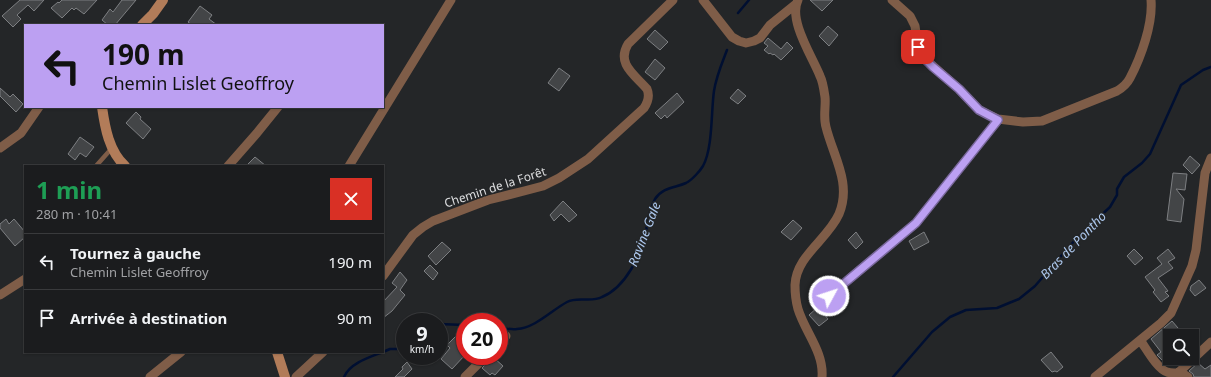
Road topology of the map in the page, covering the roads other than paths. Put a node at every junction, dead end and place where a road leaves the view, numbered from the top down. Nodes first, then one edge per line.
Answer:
1 (162, 0) edge
2 (451, 0) edge
3 (673, 0) edge
4 (703, 0) edge
5 (892, 0) edge
6 (1151, 0) edge
7 (798, 2) edge
8 (143, 24) edge
9 (38, 108) edge
10 (102, 108) edge
11 (277, 108) edge
12 (998, 120) junction
13 (0, 148) edge
14 (112, 148) junction
15 (1211, 158) edge
16 (97, 165) edge
17 (124, 165) edge
18 (229, 165) edge
19 (350, 165) edge
20 (384, 275) edge
21 (24, 280) edge
22 (0, 295) edge
23 (829, 296) dead end
24 (1140, 340) junction
25 (1211, 342) edge
26 (180, 353) edge
27 (277, 353) edge
28 (322, 353) edge
29 (477, 365) edge
30 (1179, 372) junction
31 (150, 377) edge
32 (285, 377) edge
33 (296, 377) edge
34 (465, 377) edge
35 (822, 377) edge
36 (1095, 377) edge
37 (1188, 377) edge

1 - 8 main road
2 - 19 street
3 - 20 street, Chemin de la Forêt
4 - 7 street
5 - 12 street
6 - 12 street
7 - 35 street
9 - 13 street
10 - 14 main road
11 - 18 street
12 - 23 lane
14 - 16 lane
14 - 17 main road
15 - 24 street
21 - 22 street
24 - 30 street
24 - 36 street
25 - 30 street
26 - 31 street
27 - 32 main road
28 - 33 street
29 - 34 street
30 - 37 street

